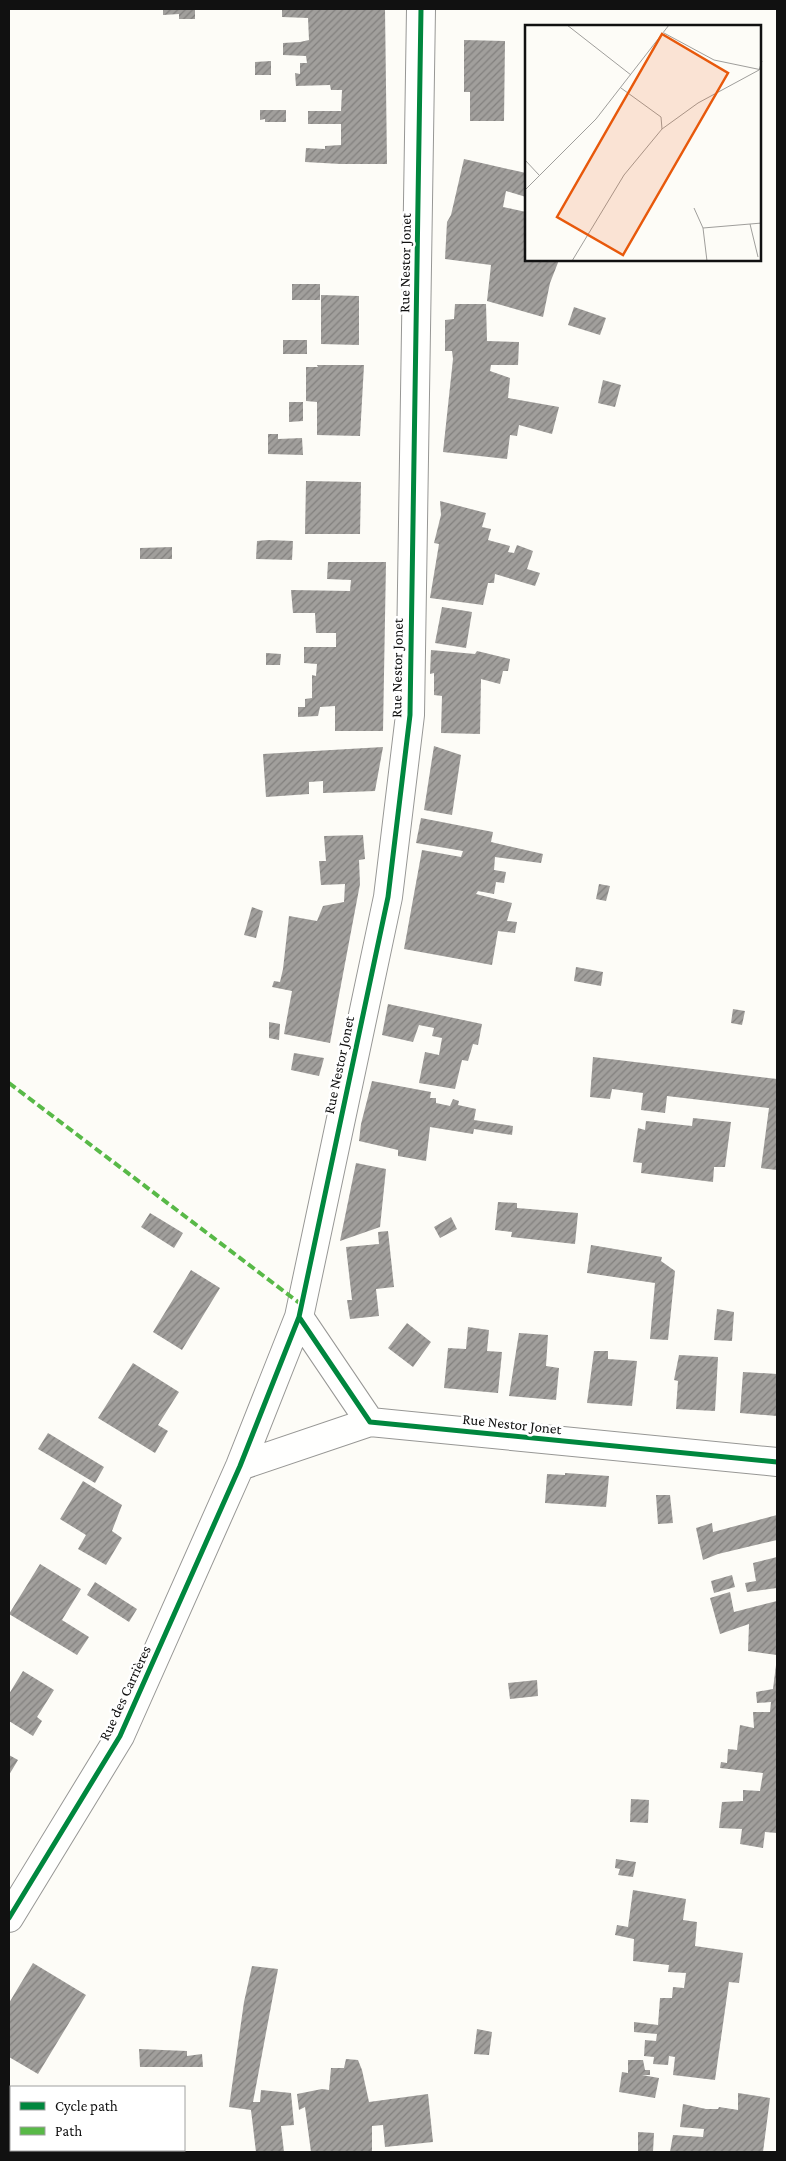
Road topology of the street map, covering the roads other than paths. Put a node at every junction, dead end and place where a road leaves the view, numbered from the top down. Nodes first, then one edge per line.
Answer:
1 (421, 9) edge
2 (300, 1317) junction
3 (370, 1422) junction
4 (777, 1462) edge
5 (240, 1466) junction
6 (9, 1918) edge

1 - 2 street, Rue Nestor Jonet
2 - 3 street
2 - 5 street, Rue Nestor Jonet
3 - 4 street, Rue Nestor Jonet
3 - 5 street
5 - 6 street, Rue des Carrières

